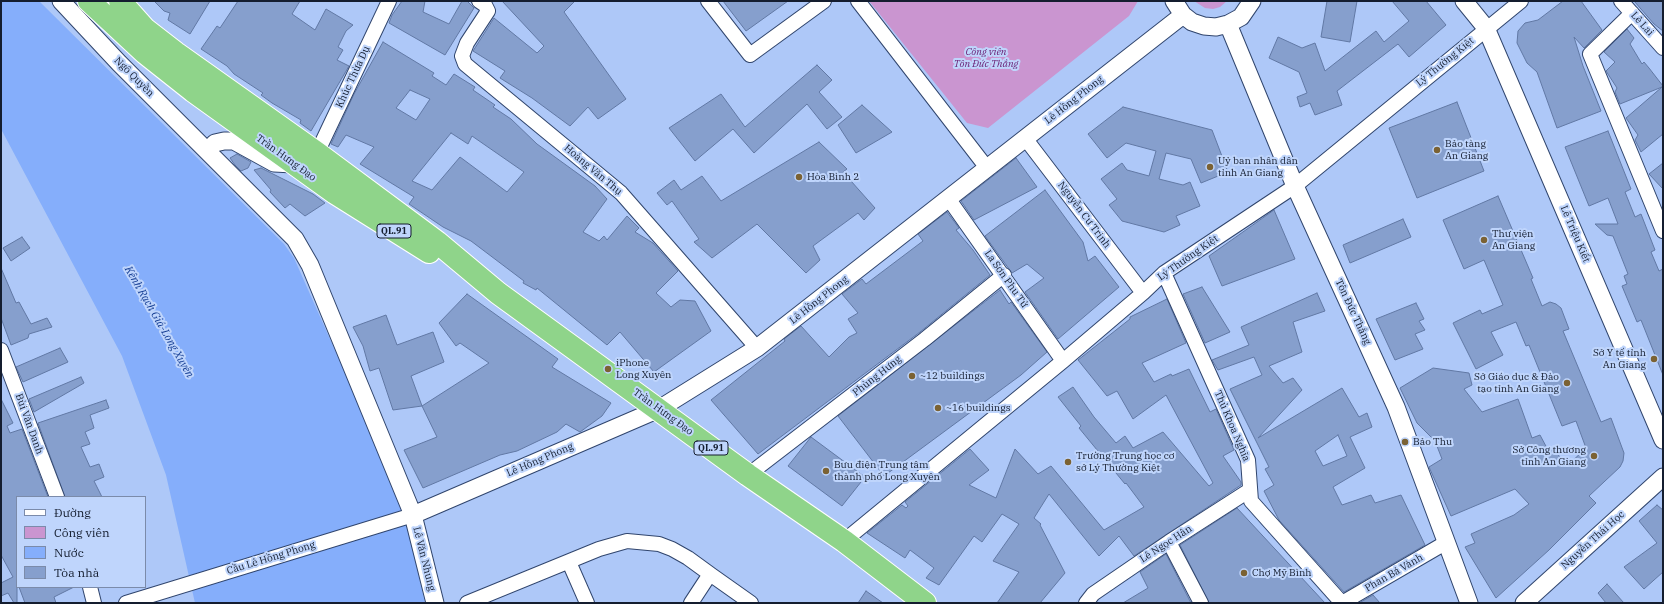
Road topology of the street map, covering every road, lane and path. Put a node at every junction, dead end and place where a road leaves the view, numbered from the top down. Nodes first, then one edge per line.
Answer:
1 (61, 1) edge
2 (89, 1) edge
3 (120, 1) edge
4 (135, 1) edge
5 (389, 1) edge
6 (479, 1) edge
7 (708, 1) edge
8 (824, 1) edge
9 (858, 1) edge
10 (1252, 1) edge
11 (1464, 1) edge
12 (1521, 1) edge
13 (1621, 1) edge
14 (1178, 8) edge
15 (1632, 13) junction
16 (1228, 24) junction
17 (1486, 28) junction
18 (1663, 48) edge
19 (176, 53) junction
20 (1025, 138) junction
21 (208, 150) junction
22 (317, 153) junction
23 (293, 164) junction
24 (987, 168) junction
25 (1295, 186) junction
26 (948, 198) junction
27 (1663, 231) edge
28 (1164, 273) junction
29 (1004, 275) junction
30 (498, 293) junction
31 (1143, 293) junction
32 (757, 348) junction
33 (1, 350) edge
34 (1063, 361) junction
35 (4, 365) edge
36 (659, 409) junction
37 (1663, 440) edge
38 (748, 475) junction
39 (1663, 477) edge
40 (1250, 490) junction
41 (57, 496) edge
42 (408, 516) junction
43 (844, 541) junction
44 (1169, 542) junction
45 (1447, 542) junction
46 (569, 562) junction
47 (710, 574) junction
48 (90, 588) edge
49 (132, 601) edge
50 (94, 603) edge
51 (435, 603) edge
52 (467, 603) edge
53 (587, 603) edge
54 (691, 603) edge
55 (751, 603) edge
56 (925, 603) edge
57 (1086, 603) edge
58 (1201, 603) edge
59 (1342, 603) edge
60 (1469, 603) edge
61 (1524, 603) edge

1 - 21 street, Ngô Quyền
2 - 23 highway, Trần Hưng Đạo / QL.91
3 - 19 highway, Trần Hưng Đạo / QL.91
4 - 19 street
5 - 22 street, Khúc Thừa Dụ
6 - 32 street, Hoàng Văn Thụ
7 - 8 street
9 - 24 street
10 - 16 street
11 - 17 street, Lê Triệu Kiết
12 - 17 street, Lý Thường Kiệt
13 - 15 street, Lê Lai
14 - 16 street
14 - 20 street, Lê Hồng Phong
15 - 18 street, Lê Lai
15 - 27 street
16 - 25 street, Tôn Đức Thắng
17 - 25 street, Lý Thường Kiệt
17 - 37 street, Lê Triệu Kiết
19 - 22 highway, Trần Hưng Đạo / QL.91
20 - 24 street, Lê Hồng Phong
20 - 31 street, Nguyễn Cư Trinh
21 - 23 street
21 - 42 street, Ngô Quyền
22 - 30 highway, Trần Hưng Đạo / QL.91
23 - 30 highway, Trần Hưng Đạo / QL.91
24 - 26 street, Lê Hồng Phong
25 - 28 street, Lý Thường Kiệt
25 - 45 street, Tôn Đức Thắng
26 - 29 street, La Sơn Phu Tử
26 - 32 street, Lê Hồng Phong
28 - 31 street, Lý Thường Kiệt
28 - 40 street, Thủ Khoa Nghĩa
29 - 34 street, La Sơn Phu Tử
29 - 38 street, Phùng Hưng
30 - 36 highway, Trần Hưng Đạo / QL.91
31 - 34 street, Lý Thường Kiệt
32 - 36 street, Lê Hồng Phong
33 - 35 street, Bùi Văn Danh
34 - 43 street, Lý Thường Kiệt
35 - 41 street, Bùi Văn Danh
36 - 38 highway, Trần Hưng Đạo / QL.91
36 - 42 street, Lê Hồng Phong
38 - 43 highway, Trần Hưng Đạo / QL.91
39 - 61 street, Nguyễn Thái Học
40 - 44 street, Lê Ngọc Hân
40 - 59 street, Thủ Khoa Nghĩa
42 - 49 street, Cầu Lê Hồng Phong
42 - 51 street, Lê Văn Nhung
43 - 56 highway, Trần Hưng Đạo / QL.91
44 - 57 street, Lê Ngọc Hân
44 - 58 street
45 - 59 street, Phan Bá Vành
45 - 60 street, Tôn Đức Thắng
46 - 47 street
46 - 52 street
46 - 53 street
47 - 54 street
47 - 55 street
48 - 50 street

